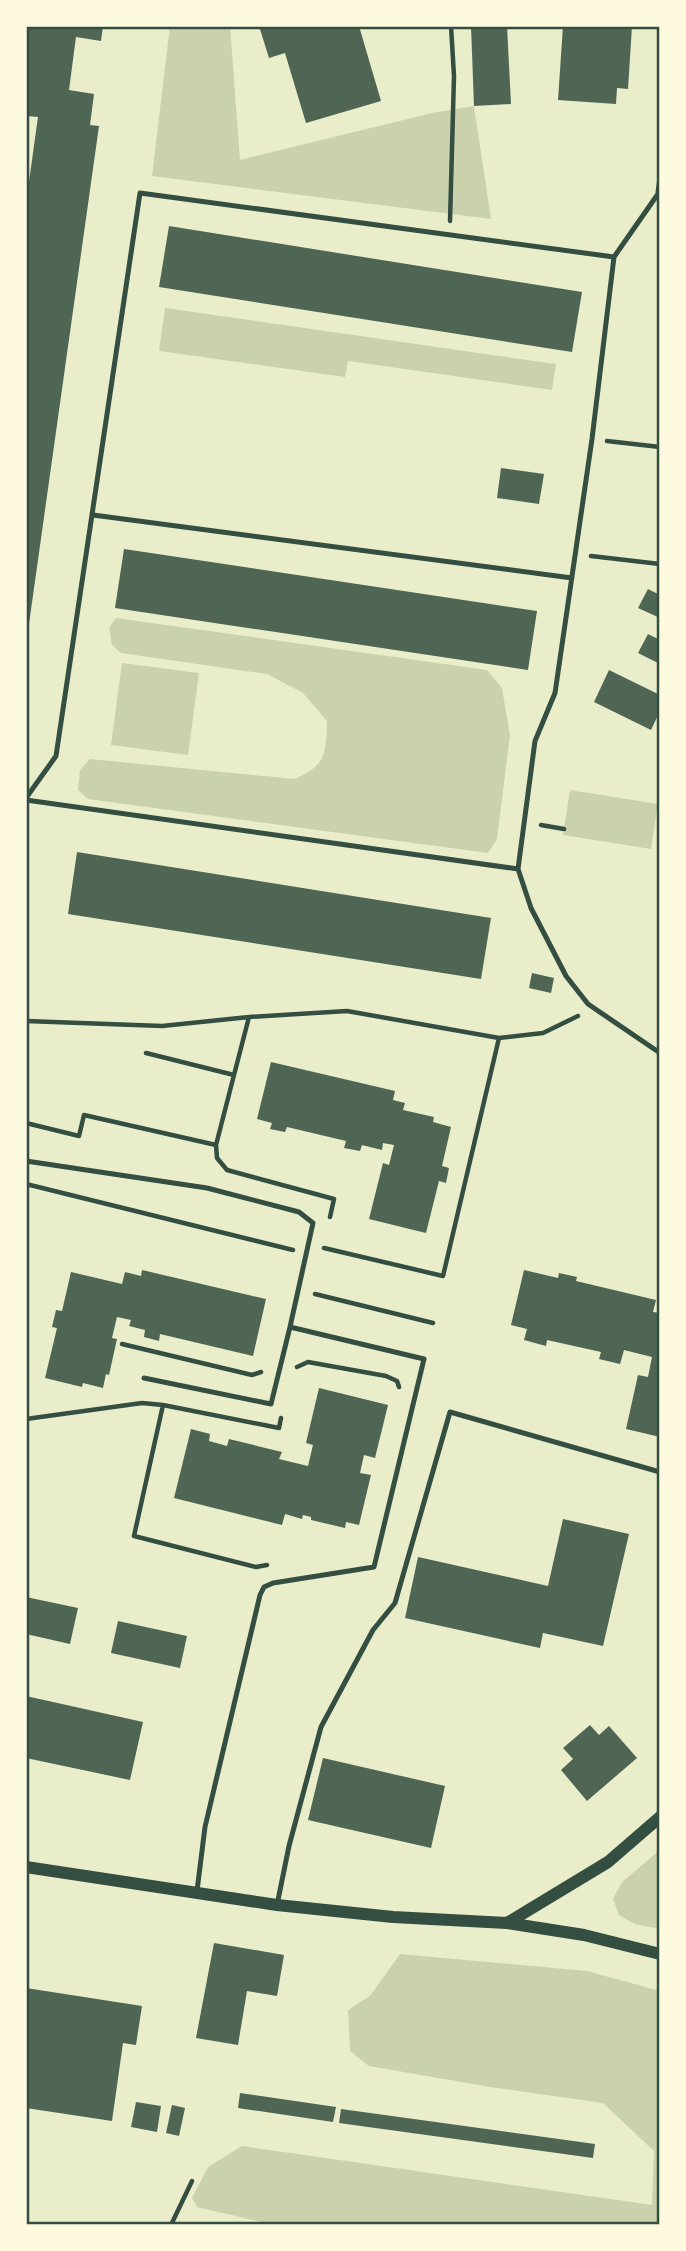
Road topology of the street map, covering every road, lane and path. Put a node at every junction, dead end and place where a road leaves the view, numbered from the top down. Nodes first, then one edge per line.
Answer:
1 (451, 26) edge
2 (660, 178) edge
3 (659, 192) edge
4 (449, 236) junction
5 (614, 257) junction
6 (592, 439) junction
7 (660, 447) edge
8 (93, 515) junction
9 (576, 554) junction
10 (660, 564) edge
11 (572, 578) junction
12 (26, 799) edge
13 (518, 869) junction
14 (595, 1008) junction
15 (248, 1017) junction
16 (26, 1021) edge
17 (499, 1038) junction
18 (660, 1053) edge
19 (234, 1075) dead end
20 (26, 1122) edge
21 (216, 1145) dead end
22 (26, 1161) edge
23 (26, 1184) edge
24 (323, 1248) dead end
25 (290, 1263) dead end
26 (290, 1327) junction
27 (122, 1344) dead end
28 (265, 1365) dead end
29 (296, 1367) dead end
30 (144, 1378) dead end
31 (400, 1391) dead end
32 (163, 1405) junction
33 (281, 1416) dead end
34 (26, 1419) edge
35 (660, 1472) edge
36 (269, 1565) dead end
37 (660, 1817) edge
38 (26, 1867) edge
39 (197, 1894) junction
40 (277, 1905) junction
41 (507, 1923) junction
42 (660, 1954) edge
43 (192, 2181) dead end
44 (171, 2225) edge

1 - 4 path
2 - 3 lane
3 - 5 lane
4 - 5 lane
4 - 8 lane
5 - 6 lane
6 - 7 path
6 - 9 lane
8 - 11 lane
8 - 12 lane
9 - 10 path
9 - 11 lane
11 - 13 lane
12 - 13 lane
13 - 14 lane
14 - 17 path
14 - 18 lane
15 - 16 path
15 - 17 path
15 - 19 path
17 - 24 path
20 - 21 path
22 - 26 lane
23 - 25 path
26 - 30 lane
26 - 39 lane
27 - 28 path
29 - 31 path
32 - 33 path
32 - 34 path
32 - 36 path
35 - 40 lane
37 - 41 street
38 - 39 street
39 - 40 street
40 - 41 street
41 - 42 street
43 - 44 path

